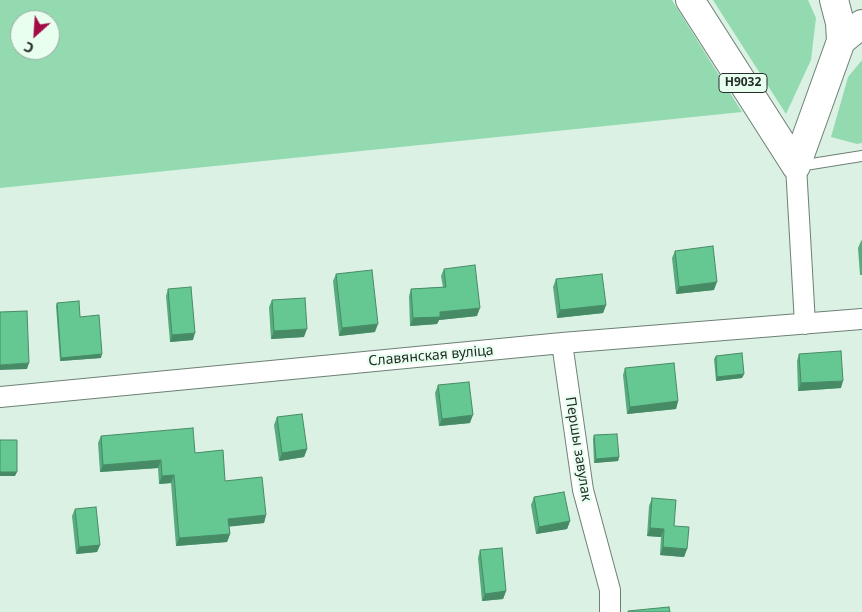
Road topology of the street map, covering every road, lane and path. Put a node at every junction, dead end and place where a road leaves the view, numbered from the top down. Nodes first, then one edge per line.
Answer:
1 (690, 0) edge
2 (834, 0) edge
3 (862, 24) edge
4 (840, 41) junction
5 (862, 156) edge
6 (796, 166) junction
7 (862, 319) edge
8 (805, 324) junction
9 (562, 343) junction
10 (0, 397) edge
11 (610, 612) edge

1 - 6 highway, Н9032
2 - 4 highway, Н9032
3 - 4 highway
4 - 6 highway, Н9032
5 - 6 lane
6 - 8 street, Н9032
7 - 8 street, Славянская вуліца
8 - 9 street, Славянская вуліца
9 - 10 street, Славянская вуліца
9 - 11 street, Першы завулак

